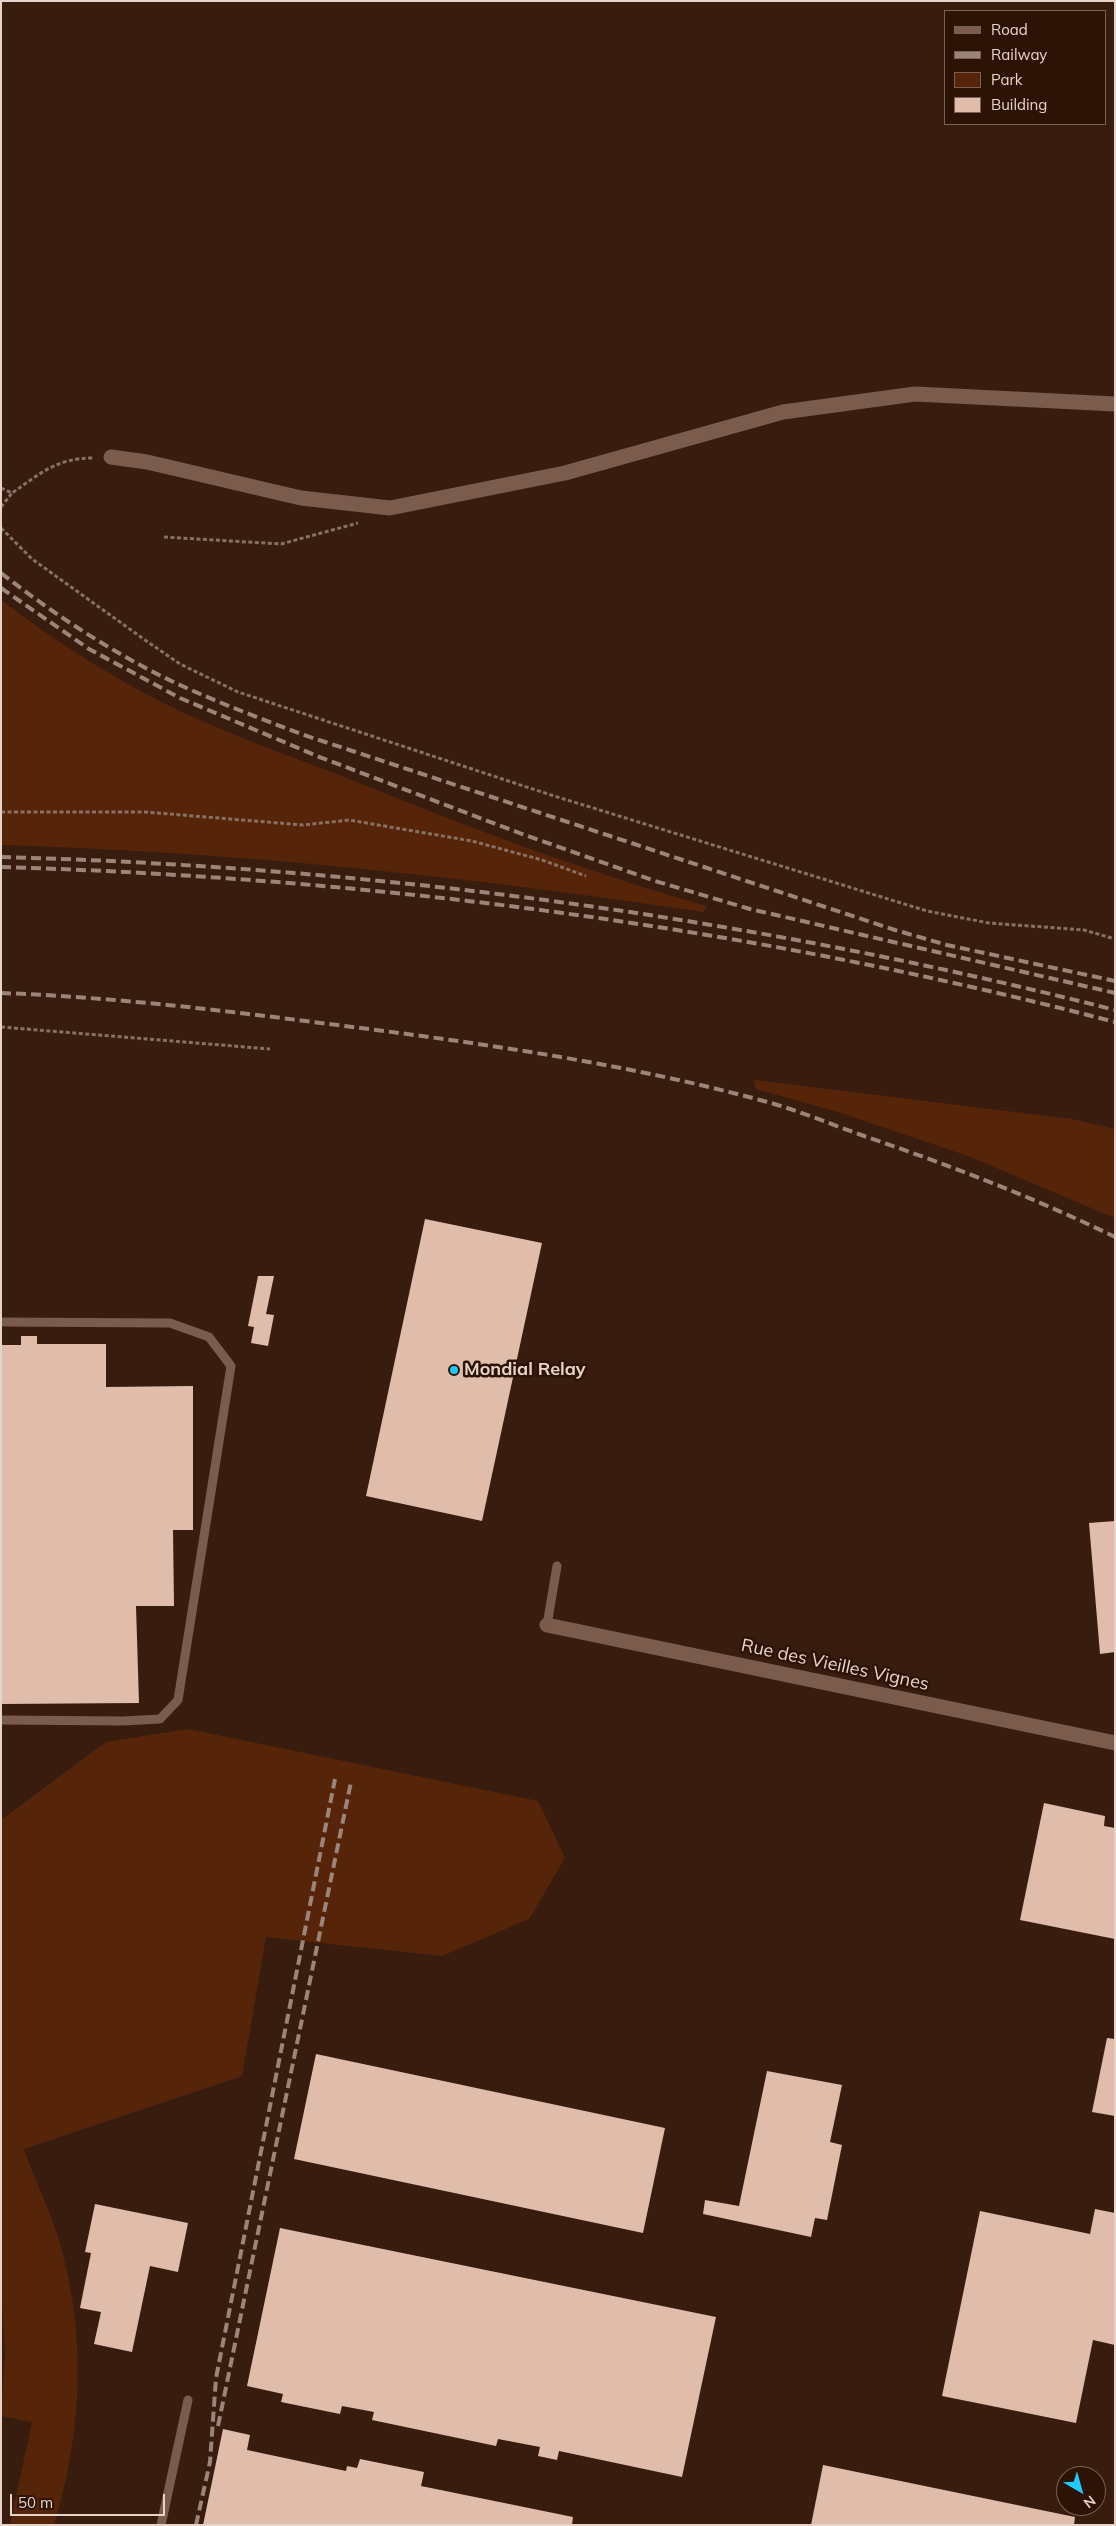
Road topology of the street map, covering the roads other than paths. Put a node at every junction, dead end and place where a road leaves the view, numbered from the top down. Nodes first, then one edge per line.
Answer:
1 (1115, 404) edge
2 (112, 458) road end
3 (1, 1322) edge
4 (557, 1566) dead end
5 (547, 1625) joint
6 (1, 1720) edge
7 (1115, 1743) edge
8 (188, 2400) dead end
9 (161, 2525) edge

1 - 2 street
3 - 6 lane
4 - 5 lane
5 - 7 street, Rue des Vieilles Vignes
8 - 9 lane

